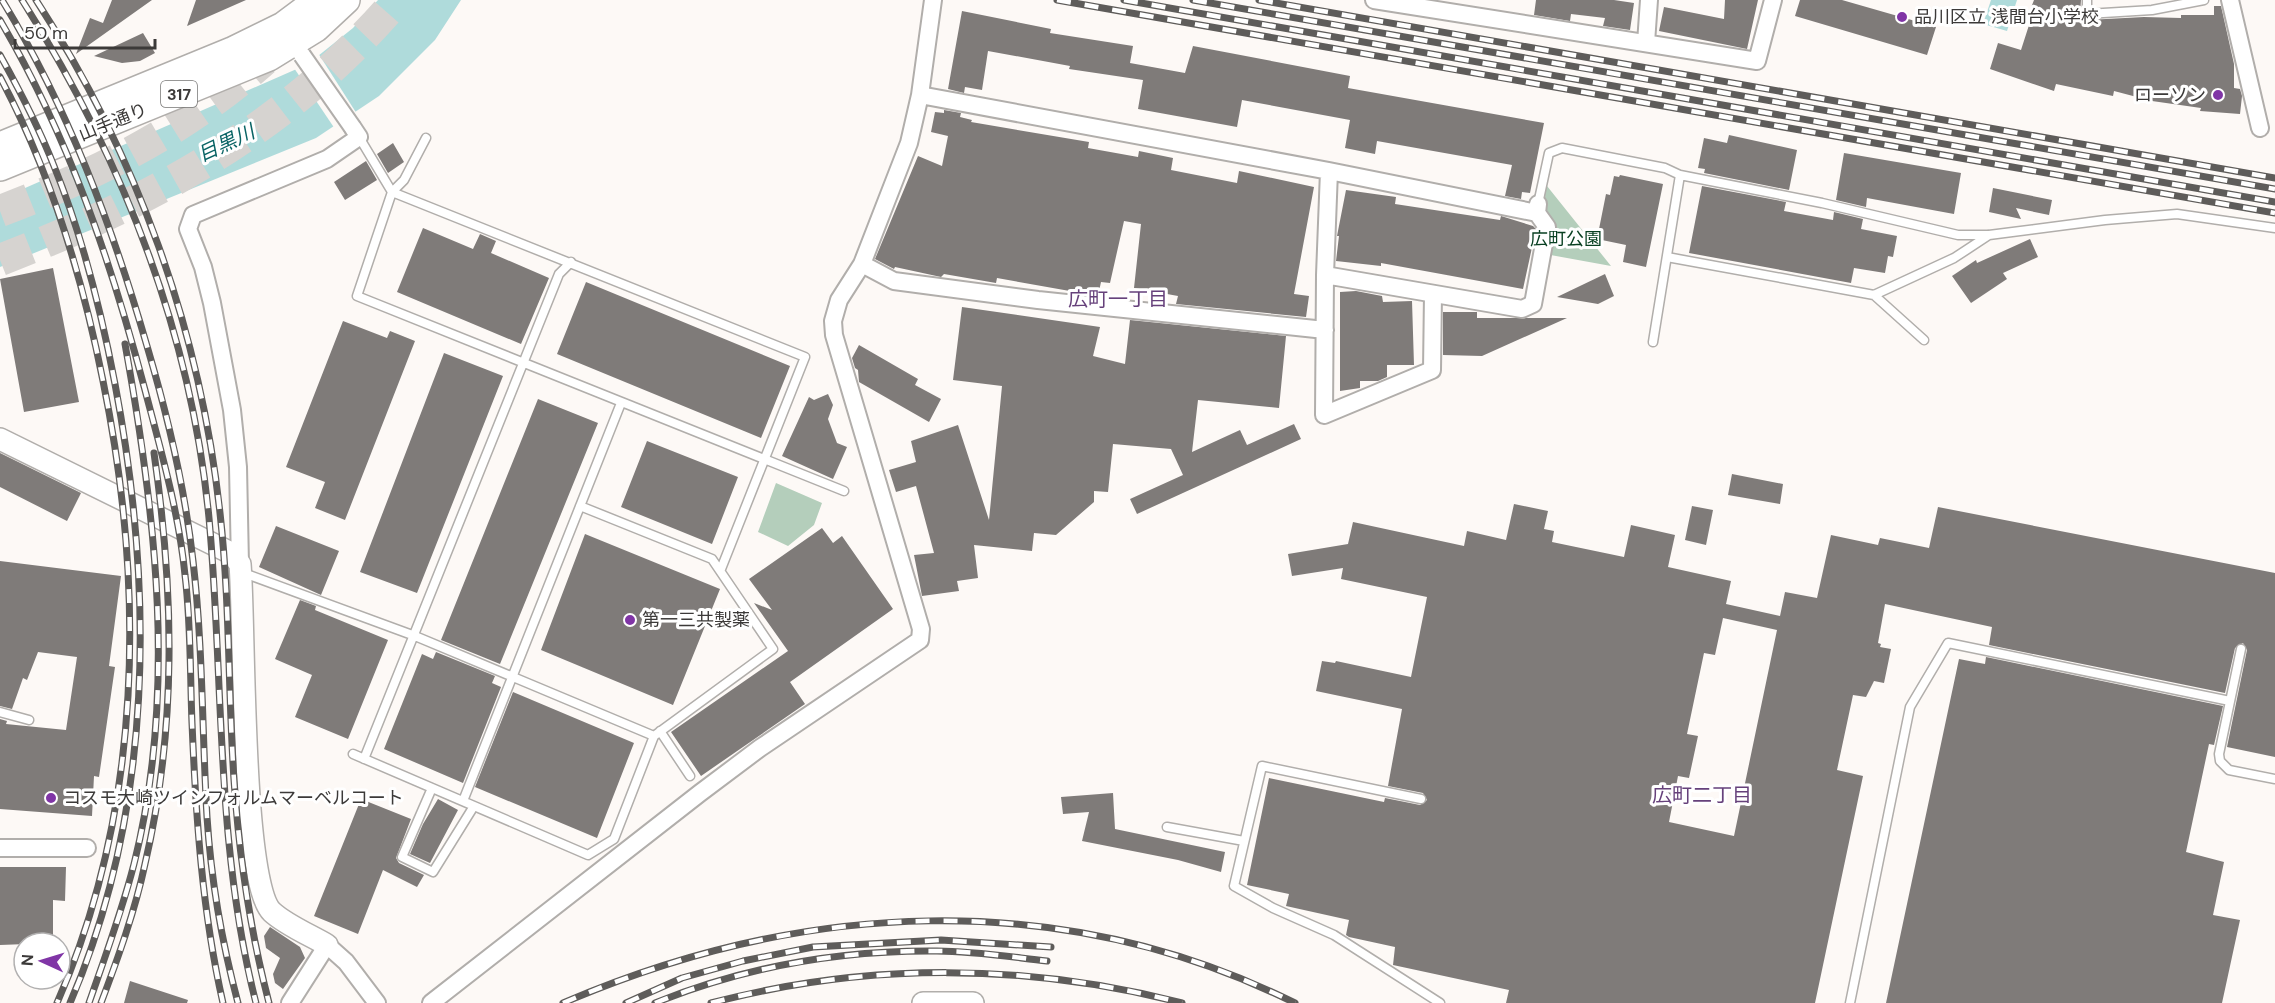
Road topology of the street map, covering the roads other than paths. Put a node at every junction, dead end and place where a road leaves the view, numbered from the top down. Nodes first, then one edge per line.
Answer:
1 (318, 0) edge
2 (346, 0) edge
3 (933, 0) edge
4 (1374, 0) edge
5 (1649, 0) edge
6 (1773, 0) edge
7 (2087, 0) edge
8 (2204, 0) edge
9 (2230, 0) edge
10 (1646, 43) junction
11 (297, 49) junction
12 (920, 94) junction
13 (2260, 128) dead end
14 (356, 133) junction
15 (426, 138) dead end
16 (0, 146) edge
17 (0, 167) edge
18 (1329, 171) junction
19 (1680, 175) junction
20 (392, 192) junction
21 (1538, 209) junction
22 (2275, 228) edge
23 (1989, 236) junction
24 (1667, 257) junction
25 (570, 261) junction
26 (862, 264) junction
27 (1325, 275) junction
28 (1433, 294) junction
29 (1874, 295) junction
30 (1324, 330) junction
31 (1924, 340) dead end
32 (1653, 342) dead end
33 (522, 364) junction
34 (621, 402) junction
35 (0, 439) edge
36 (767, 458) junction
37 (844, 491) dead end
38 (580, 506) junction
39 (240, 568) junction
40 (721, 569) junction
41 (415, 636) junction
42 (2241, 649) dead end
43 (513, 677) junction
44 (2230, 701) junction
45 (0, 712) edge
46 (29, 720) dead end
47 (657, 734) junction
48 (353, 754) dead end
49 (364, 759) junction
50 (690, 776) dead end
51 (2275, 779) edge
52 (432, 788) junction
53 (1421, 799) dead end
54 (463, 801) junction
55 (474, 806) junction
56 (1167, 827) dead end
57 (1244, 842) junction
58 (0, 848) edge
59 (87, 848) dead end
60 (327, 945) junction
61 (290, 1003) edge
62 (378, 1003) edge
63 (431, 1003) edge
64 (930, 1003) edge
65 (973, 1003) edge
66 (1440, 1003) edge
67 (1850, 1003) edge

1 - 16 main road, 山手通り / 317
2 - 11 main road, 山手通り / 317
3 - 12 street
4 - 10 street
5 - 10 street
6 - 10 street
7 - 8 lane
9 - 13 street
11 - 14 street, bridge
11 - 17 main road, 山手通り / 317
12 - 18 street
12 - 26 street
14 - 20 lane
14 - 39 street
15 - 20 lane
18 - 21 street
18 - 27 street
19 - 21 lane
19 - 23 lane
19 - 24 lane
20 - 25 lane
20 - 33 lane
21 - 28 street
22 - 23 lane
23 - 29 lane
24 - 29 lane
24 - 32 lane
25 - 33 lane
25 - 36 lane
26 - 30 street
26 - 63 street
27 - 28 street
27 - 30 street
28 - 30 street
29 - 31 lane
33 - 34 lane
33 - 41 lane
34 - 36 lane
34 - 38 lane
35 - 39 street
36 - 37 lane
36 - 40 lane
38 - 40 lane
38 - 43 lane
39 - 41 lane
39 - 60 street
40 - 47 lane
41 - 43 lane
41 - 49 lane
42 - 44 lane
43 - 47 lane
43 - 54 lane
44 - 51 lane
44 - 67 lane
45 - 46 lane
47 - 50 lane
47 - 55 lane
48 - 49 lane
49 - 52 lane
52 - 54 lane
52 - 55 lane
53 - 57 lane
54 - 55 lane
56 - 57 lane
57 - 66 lane
58 - 59 street
60 - 61 street
60 - 62 street
64 - 65 street

